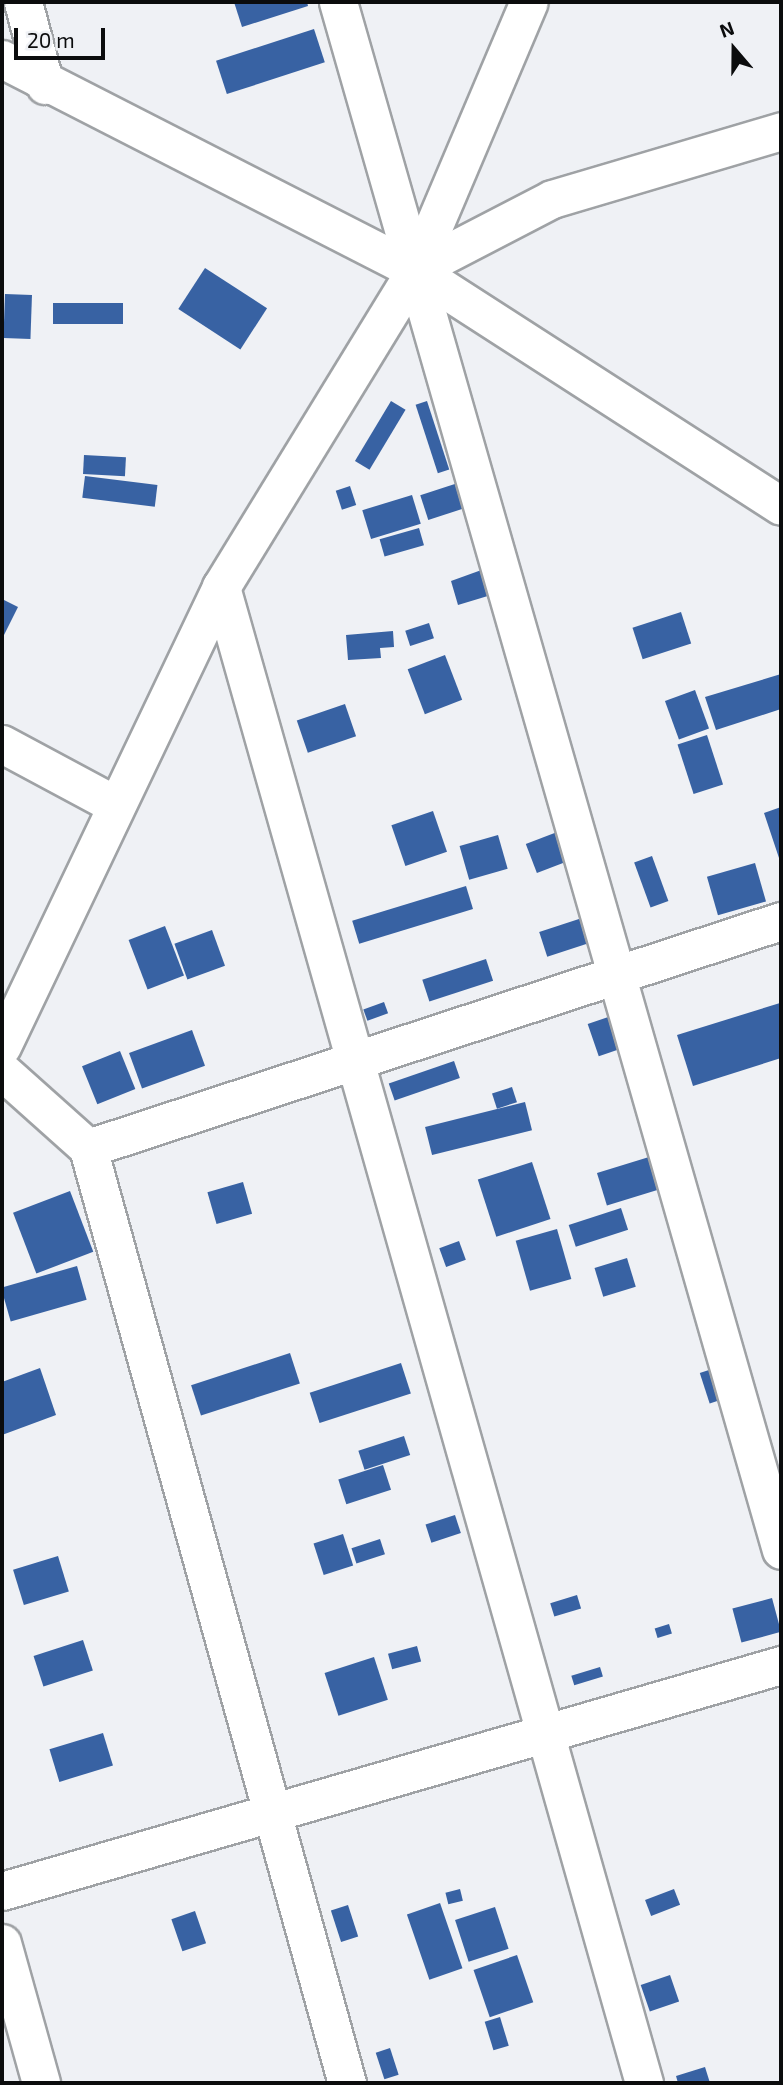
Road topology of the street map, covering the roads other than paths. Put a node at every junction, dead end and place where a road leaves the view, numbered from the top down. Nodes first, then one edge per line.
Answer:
1 (23, 2) edge
2 (338, 2) edge
3 (529, 2) edge
4 (2, 60) edge
5 (45, 85) junction
6 (781, 131) edge
7 (415, 270) junction
8 (781, 506) edge
9 (221, 587) junction
10 (2, 744) edge
11 (116, 805) junction
12 (781, 921) edge
13 (617, 975) junction
14 (2, 1046) edge
15 (355, 1060) junction
16 (2, 1071) edge
17 (88, 1148) junction
18 (781, 1550) edge
19 (781, 1665) edge
20 (547, 1733) junction
21 (273, 1812) junction
22 (2, 1891) edge
23 (2, 1943) edge
24 (41, 2083) edge
25 (346, 2083) edge
26 (644, 2083) edge

1 - 5 street
2 - 7 street
3 - 7 street
4 - 5 street
5 - 7 street
6 - 7 street
7 - 8 street
7 - 9 street
7 - 13 street
9 - 11 street
9 - 15 street
10 - 11 street
11 - 14 street
12 - 13 street
13 - 15 street
13 - 18 street
15 - 17 street
15 - 20 street
16 - 17 street
17 - 21 street
19 - 20 street
20 - 21 street
20 - 26 street
21 - 22 street
21 - 25 street
23 - 24 street

